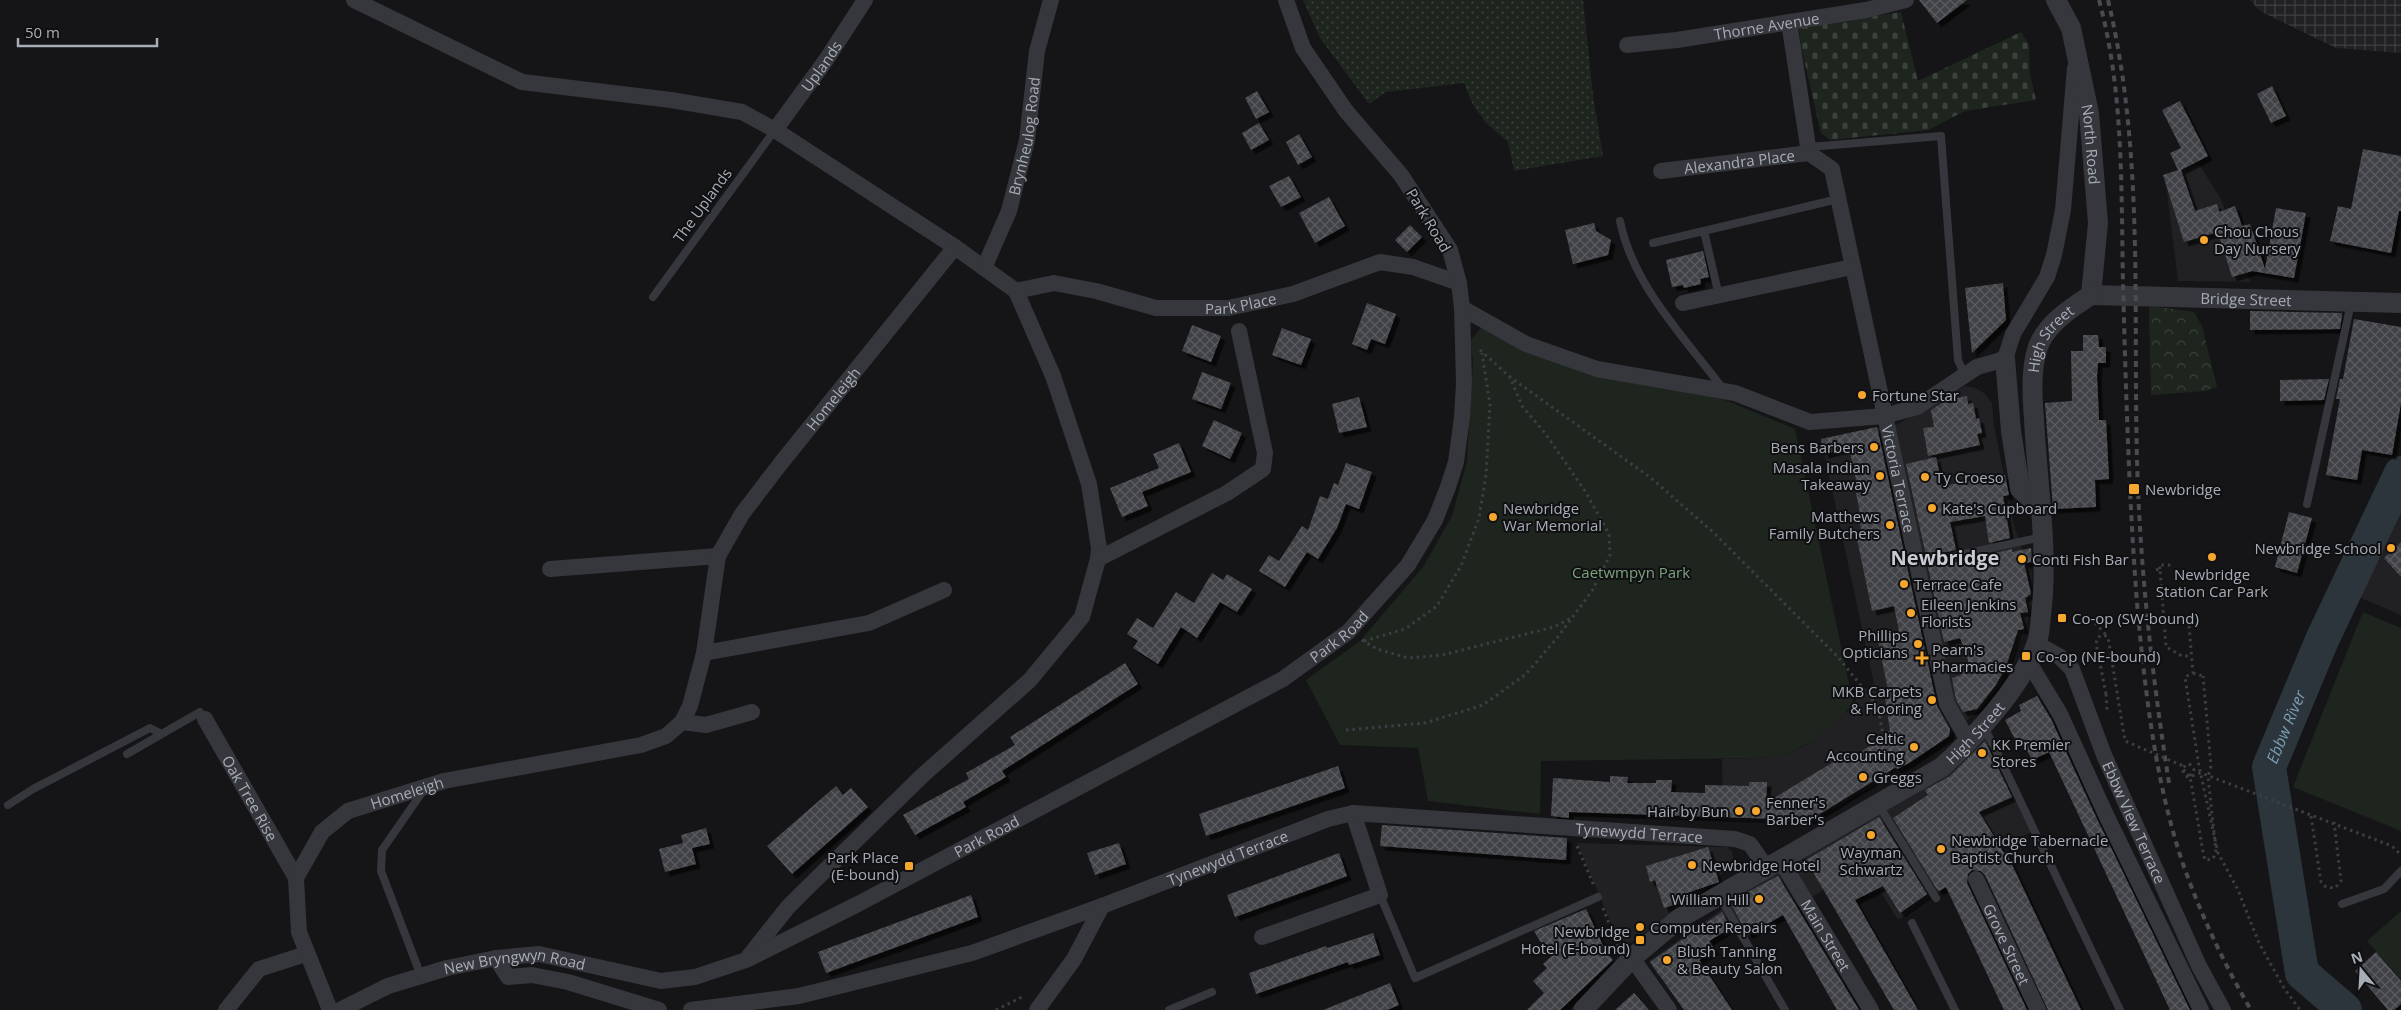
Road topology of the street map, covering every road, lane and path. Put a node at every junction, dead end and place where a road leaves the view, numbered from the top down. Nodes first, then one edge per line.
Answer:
1 (354, 0) edge
2 (865, 0) edge
3 (1051, 0) edge
4 (1286, 0) edge
5 (2056, 0) edge
6 (1902, 1) edge
7 (1789, 22) junction
8 (1627, 45) dead end
9 (2077, 53) junction
10 (774, 130) junction
11 (1809, 150) junction
12 (1661, 171) dead end
13 (1838, 199) junction
14 (1620, 221) dead end
15 (1704, 231) junction
16 (1653, 243) dead end
17 (955, 247) junction
18 (1852, 267) junction
19 (984, 268) junction
20 (1459, 283) junction
21 (1016, 291) junction
22 (2091, 295) junction
23 (1719, 296) junction
24 (653, 297) dead end
25 (2352, 300) junction
26 (1683, 303) dead end
27 (2401, 303) edge
28 (1462, 308) junction
29 (1239, 331) dead end
30 (1463, 334) junction
31 (1482, 351) junction
32 (2005, 359) junction
33 (1965, 376) junction
34 (1510, 377) junction
35 (1725, 392) junction
36 (1884, 416) junction
37 (2307, 504) dead end
38 (2039, 506) junction
39 (2042, 537) junction
40 (718, 556) junction
41 (1098, 559) junction
42 (1917, 564) junction
43 (2173, 565) dead end
44 (550, 569) dead end
45 (944, 590) dead end
46 (1572, 618) junction
47 (2095, 622) dead end
48 (2189, 626) dead end
49 (1348, 632) junction
50 (2108, 637) junction
51 (1363, 641) junction
52 (704, 653) junction
53 (2033, 653) junction
54 (2191, 656) junction
55 (2193, 673) junction
56 (2106, 694) dead end
57 (752, 712) dead end
58 (204, 719) joint
59 (682, 722) junction
60 (1982, 726) junction
61 (1346, 730) dead end
62 (162, 734) junction
63 (1969, 742) junction
64 (127, 754) dead end
65 (2201, 772) junction
66 (2190, 776) junction
67 (1908, 785) junction
68 (425, 787) junction
69 (1877, 802) junction
70 (8, 805) dead end
71 (1353, 813) junction
72 (2311, 816) junction
73 (2334, 822) junction
74 (2401, 856) edge
75 (1773, 863) junction
76 (2401, 871) edge
77 (296, 878) junction
78 (1976, 879) dead end
79 (1718, 894) junction
80 (1380, 895) junction
81 (1598, 897) dead end
82 (1936, 898) dead end
83 (2342, 904) dead end
84 (1102, 906) junction
85 (1912, 923) dead end
86 (1262, 937) dead end
87 (306, 954) junction
88 (496, 958) junction
89 (1632, 958) junction
90 (746, 960) junction
91 (421, 976) junction
92 (695, 977) joint
93 (1212, 992) dead end
94 (226, 1010) edge
95 (330, 1010) edge
96 (340, 1010) edge
97 (659, 1010) edge
98 (691, 1010) edge
99 (1037, 1010) edge
100 (1169, 1010) edge
101 (1583, 1010) edge
102 (1669, 1010) edge
103 (1786, 1010) edge
104 (1871, 1010) edge
105 (1955, 1010) edge
106 (2038, 1010) edge
107 (2120, 1010) edge
108 (2201, 1010) edge
109 (2223, 1010) edge
110 (2300, 1010) edge

1 - 10 street
2 - 10 street, Uplands
3 - 19 street, Brynheulog Road
4 - 20 street, Park Road
5 - 9 street, North Road
6 - 7 street, Thorne Avenue
7 - 8 street, Thorne Avenue
7 - 11 street
9 - 22 street, North Road
9 - 32 street
10 - 17 street
10 - 24 lane, The Uplands
11 - 12 street, Alexandra Place
11 - 13 street, Alexandra Place
11 - 33 lane
13 - 15 lane
13 - 18 street, Alexandra Place
14 - 35 lane
15 - 16 lane
15 - 23 lane
17 - 19 street
17 - 40 street, Homeleigh
18 - 23 street
18 - 36 street, Alexandra Place
19 - 21 street
20 - 21 street, Park Place
20 - 28 street, Park Road
21 - 41 street
22 - 25 street, Bridge Street
22 - 38 street, High Street
23 - 26 street
25 - 27 street, Bridge Street
25 - 37 lane
28 - 30 street, Park Road
28 - 35 street
29 - 41 street, Park Place
30 - 31 path
30 - 49 street, Park Road
31 - 34 path
31 - 51 path
32 - 33 street
32 - 38 street
33 - 36 street
34 - 46 path
34 - 67 path
35 - 36 street
36 - 42 street, Victoria Terrace
38 - 39 street, High Street
39 - 42 lane
39 - 53 street, High Street
40 - 44 street
40 - 52 street, Homeleigh
41 - 90 street
42 - 63 street, Victoria Terrace
43 - 54 path
45 - 52 street
46 - 51 path
46 - 61 path
47 - 50 path
48 - 54 path
49 - 51 path
49 - 90 street, Park Road
50 - 56 path, bridge
50 - 66 path, bridge
52 - 59 street, Homeleigh
53 - 60 street, High Street
53 - 108 street
53 - 109 street, Ebbw View Terrace
54 - 55 path
55 - 65 path
55 - 66 path, bridge
57 - 59 street
58 - 62 lane
58 - 77 street, Oak Tree Rise
59 - 68 street, Homeleigh
60 - 63 street, High Street
60 - 107 lane
62 - 64 lane
62 - 70 lane
63 - 67 street, High Street
65 - 66 path
65 - 72 path
65 - 110 path
67 - 69 street, High Street
68 - 77 street, Homeleigh
68 - 91 lane
69 - 75 street, High Street
69 - 82 lane
71 - 75 street, Tynewydd Terrace
71 - 80 street
71 - 84 street, Tynewydd Terrace
72 - 73 path
72 - 73 path
73 - 74 path
75 - 79 street, High Street
75 - 104 street, Main Street
76 - 83 lane
77 - 87 street
78 - 106 street, Grove Street
79 - 89 street, High Street
79 - 103 lane
80 - 81 lane
80 - 86 street
84 - 98 street, Tynewydd Terrace
84 - 99 street
85 - 105 lane
87 - 94 street
87 - 95 street
88 - 91 street, New Bryngwyn Road
88 - 92 street, New Bryngwyn Road
88 - 97 street
89 - 101 street, High Street
89 - 102 street
90 - 92 street, Park Road
91 - 96 street, New Bryngwyn Road
93 - 100 lane

